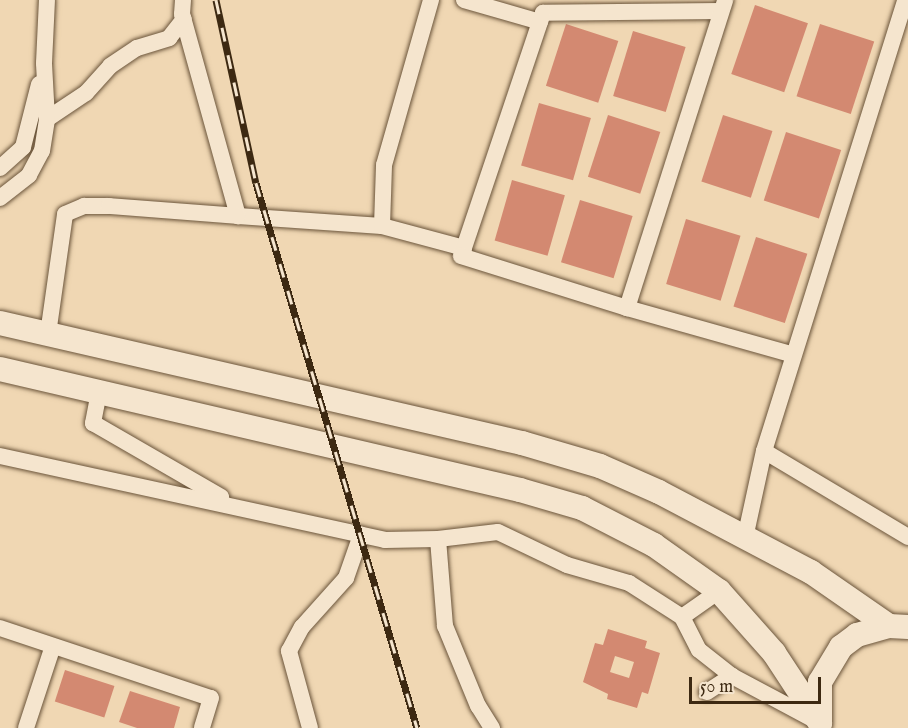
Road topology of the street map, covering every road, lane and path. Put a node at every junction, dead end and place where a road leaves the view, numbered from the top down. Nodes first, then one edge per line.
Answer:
1 (47, 0) edge
2 (183, 0) edge
3 (431, 0) edge
4 (464, 0) edge
5 (905, 0) edge
6 (498, 5) edge
7 (723, 6) edge
8 (184, 19) junction
9 (540, 22) junction
10 (44, 63) junction
11 (47, 119) junction
12 (0, 168) edge
13 (0, 198) edge
14 (238, 216) junction
15 (382, 226) junction
16 (464, 248) junction
17 (627, 308) junction
18 (0, 323) edge
19 (48, 334) junction
20 (794, 355) junction
21 (0, 369) edge
22 (99, 392) junction
23 (764, 451) junction
24 (0, 456) edge
25 (235, 505) junction
26 (361, 535) junction
27 (745, 537) junction
28 (908, 537) edge
29 (438, 539) junction
30 (719, 591) junction
31 (682, 616) junction
32 (902, 624) edge
33 (0, 628) edge
34 (53, 646) junction
35 (732, 676) junction
36 (707, 692) dead end
37 (821, 725) edge
38 (26, 728) edge
39 (202, 728) edge
40 (310, 728) edge
41 (492, 728) edge

1 - 10 street
2 - 8 street
3 - 15 street
4 - 6 street
5 - 20 street
6 - 9 street
7 - 9 street
7 - 17 street
8 - 11 street
8 - 14 street
9 - 16 street
10 - 11 street
10 - 12 street
11 - 13 street
14 - 15 street
14 - 19 street
15 - 16 street
16 - 17 street
17 - 20 street
18 - 19 main road
19 - 27 main road
20 - 23 street
21 - 22 main road
22 - 25 street
22 - 30 main road
23 - 27 street
23 - 28 street
24 - 25 street
25 - 26 street
26 - 29 street
26 - 40 street
27 - 32 main road
29 - 31 street
29 - 41 street
30 - 31 street
30 - 37 main road
31 - 35 street
32 - 37 main road
33 - 34 street
34 - 38 street
34 - 39 street
35 - 36 street
35 - 37 street

